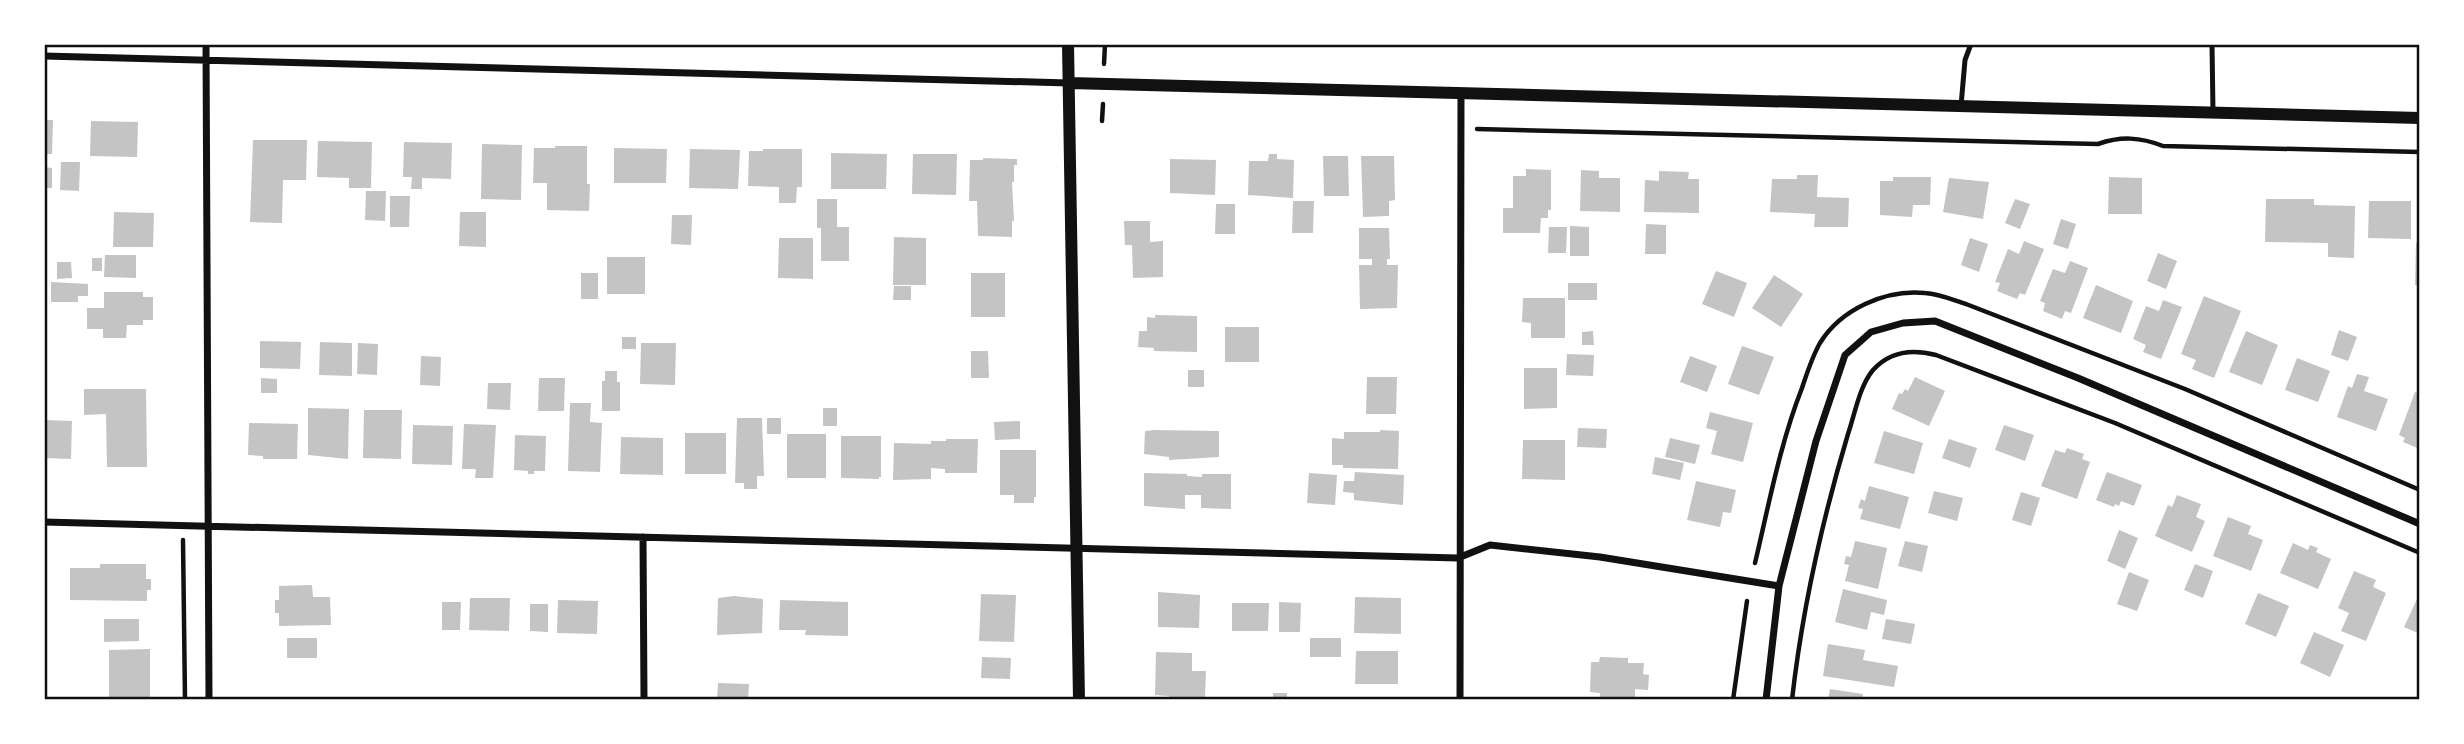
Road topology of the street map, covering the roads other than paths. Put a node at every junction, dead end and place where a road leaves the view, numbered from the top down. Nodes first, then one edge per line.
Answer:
1 (206, 44) edge
2 (1068, 44) edge
3 (1971, 44) edge
4 (2212, 44) edge
5 (44, 56) edge
6 (206, 60) junction
7 (1069, 83) junction
8 (1461, 93) junction
9 (1961, 106) junction
10 (2213, 112) junction
11 (2420, 118) edge
12 (44, 522) edge
13 (2420, 524) edge
14 (208, 526) junction
15 (643, 537) junction
16 (1078, 549) junction
17 (1458, 558) junction
18 (1779, 586) junction
19 (209, 700) edge
20 (645, 700) edge
21 (1079, 700) edge
22 (1460, 700) edge
23 (1766, 700) edge

1 - 6 street
2 - 7 street
3 - 9 lane
4 - 10 lane
5 - 6 street
6 - 7 street
6 - 14 street
7 - 8 street
7 - 16 street
8 - 9 street
8 - 17 street
9 - 10 street
10 - 11 street
12 - 14 street
13 - 18 street
14 - 15 street
14 - 19 street
15 - 16 street
15 - 20 street
16 - 17 street
16 - 21 street
17 - 18 street
17 - 22 street
18 - 23 street

